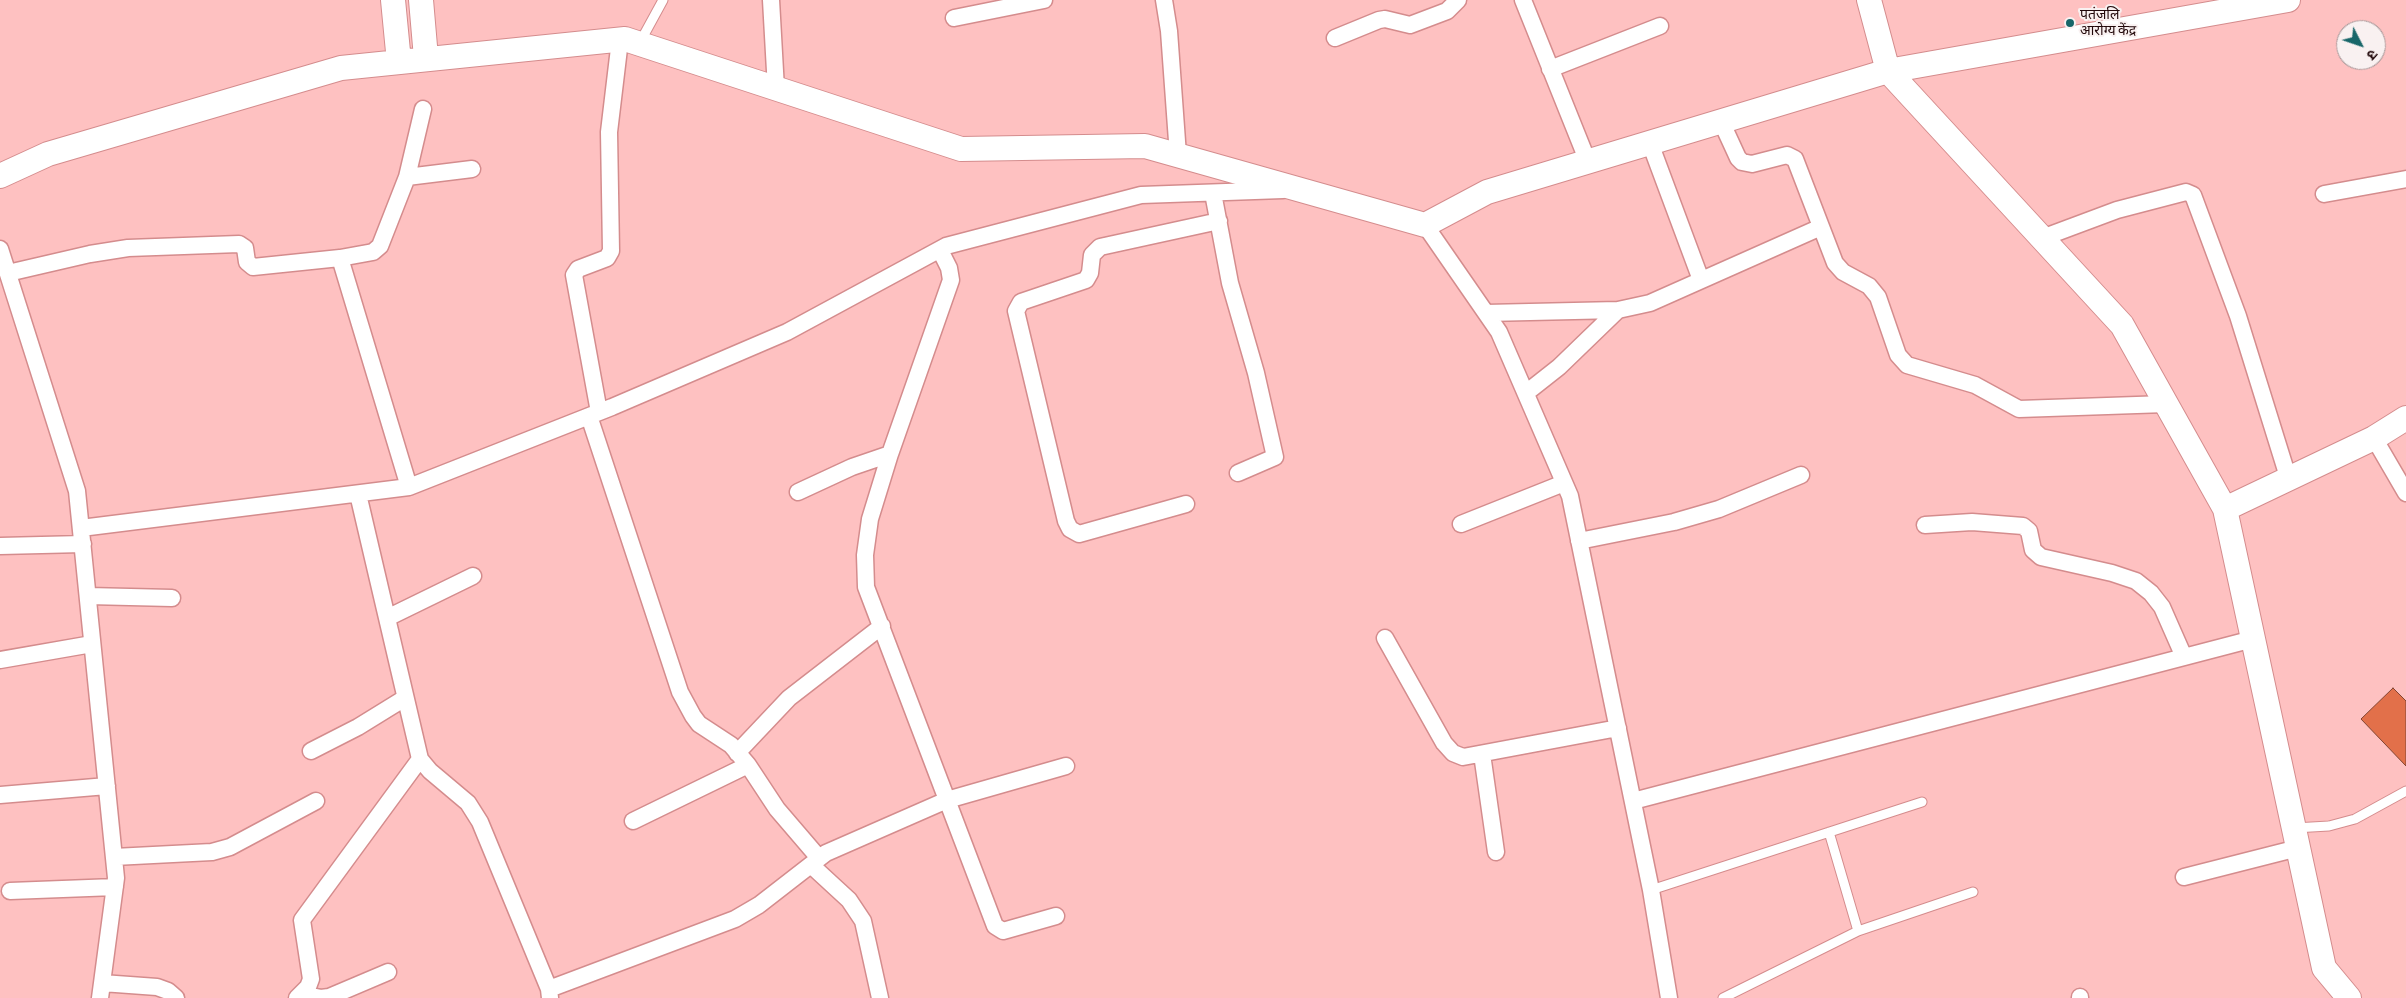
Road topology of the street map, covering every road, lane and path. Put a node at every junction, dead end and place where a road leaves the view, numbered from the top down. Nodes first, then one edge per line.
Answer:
1 (393, 0) edge
2 (421, 0) edge
3 (663, 0) edge
4 (771, 0) edge
5 (1044, 0) edge
6 (1164, 0) edge
7 (1458, 0) edge
8 (1523, 0) edge
9 (1870, 0) edge
10 (2288, 0) edge
11 (954, 18) dead end
12 (1660, 26) dead end
13 (1335, 38) dead end
14 (630, 42) junction
15 (426, 58) junction
16 (399, 62) junction
17 (1550, 69) junction
18 (1888, 71) junction
19 (776, 88) junction
20 (423, 110) dead end
21 (1721, 121) junction
22 (1650, 143) junction
23 (1178, 155) junction
24 (1588, 162) junction
25 (472, 169) dead end
26 (0, 176) edge
27 (407, 177) junction
28 (2406, 179) edge
29 (1300, 190) junction
30 (1213, 193) junction
31 (2324, 194) dead end
32 (1219, 221) junction
33 (1425, 225) junction
34 (1822, 227) junction
35 (2042, 238) junction
36 (0, 249) edge
37 (940, 250) junction
38 (340, 258) junction
39 (8, 273) junction
40 (1701, 280) junction
41 (1618, 310) junction
42 (1486, 313) junction
43 (1526, 393) junction
44 (2166, 404) junction
45 (594, 414) junction
46 (2406, 418) edge
47 (2374, 438) junction
48 (890, 454) junction
49 (1238, 473) dead end
50 (1801, 475) dead end
51 (2288, 477) junction
52 (1564, 483) junction
53 (409, 487) junction
54 (798, 492) dead end
55 (2406, 493) edge
56 (358, 494) junction
57 (1186, 504) dead end
58 (2225, 509) junction
59 (1461, 524) dead end
60 (1925, 525) dead end
61 (81, 528) junction
62 (1579, 541) junction
63 (83, 544) junction
64 (0, 546) edge
65 (473, 576) dead end
66 (88, 596) junction
67 (172, 598) dead end
68 (387, 618) junction
69 (882, 626) junction
70 (1385, 638) dead end
71 (2253, 639) junction
72 (92, 644) junction
73 (2184, 657) junction
74 (0, 660) edge
75 (406, 698) junction
76 (1618, 728) junction
77 (311, 751) dead end
78 (1482, 754) junction
79 (420, 759) junction
80 (743, 759) junction
81 (1066, 766) dead end
82 (107, 786) junction
83 (2406, 791) edge
84 (0, 795) edge
85 (947, 800) junction
86 (316, 801) dead end
87 (1633, 801) junction
88 (1922, 802) dead end
89 (633, 822) dead end
90 (1829, 832) junction
91 (2296, 838) junction
92 (1496, 852) dead end
93 (114, 857) junction
94 (815, 862) junction
95 (2184, 877) dead end
96 (115, 887) junction
97 (1651, 890) junction
98 (10, 891) dead end
99 (1973, 892) dead end
100 (1056, 916) dead end
101 (1858, 931) junction
102 (388, 972) dead end
103 (101, 990) edge
104 (550, 993) edge
105 (299, 996) edge
106 (176, 998) edge
107 (880, 998) edge
108 (1669, 998) edge
109 (1723, 998) edge
110 (2349, 998) edge

1 - 16 street
2 - 15 street
3 - 14 lane
4 - 19 street
5 - 11 street
6 - 23 street
7 - 13 street
8 - 17 street
9 - 18 street
10 - 18 street
12 - 17 street
14 - 15 street
14 - 19 street
14 - 45 street
15 - 16 street
16 - 26 street
17 - 24 street
18 - 21 street
18 - 35 street
19 - 23 street
20 - 27 street
21 - 22 street
21 - 34 street
22 - 24 street
22 - 40 street
23 - 29 street
24 - 33 street
25 - 27 street
27 - 38 street
28 - 31 street
29 - 30 street
29 - 33 street
30 - 32 street
30 - 37 street
32 - 49 street
32 - 57 street
33 - 42 street
34 - 40 street
34 - 44 street
35 - 44 street
35 - 51 street
36 - 39 street
37 - 45 street
37 - 48 street
38 - 39 street
38 - 53 street
39 - 61 street
40 - 41 street
41 - 42 street
41 - 43 street
42 - 43 street
43 - 52 street
44 - 58 street
45 - 53 street
45 - 80 street
46 - 47 street
47 - 51 street
47 - 55 street
48 - 54 street
48 - 69 street
50 - 62 street
51 - 58 street
52 - 59 street
52 - 62 street
53 - 56 street
56 - 61 street
56 - 68 street
58 - 71 street
60 - 73 street
61 - 63 street
62 - 76 street
63 - 64 street
63 - 66 street
65 - 68 street
66 - 67 street
66 - 72 street
68 - 75 street
69 - 80 street
69 - 85 street
70 - 78 street
71 - 73 street
71 - 91 street
72 - 74 street
72 - 82 street
73 - 87 street
75 - 77 street
75 - 79 street
76 - 78 street
76 - 87 street
78 - 92 street
79 - 104 street
79 - 105 street
80 - 89 street
80 - 94 street
81 - 85 street
82 - 84 street
82 - 93 street
83 - 91 lane
85 - 94 street
85 - 100 street
86 - 93 street
87 - 97 street
88 - 90 lane
90 - 97 lane
90 - 101 lane
91 - 95 street
91 - 110 street
93 - 96 street
94 - 104 street
94 - 107 street
96 - 98 street
96 - 103 street
97 - 108 street
99 - 101 lane
101 - 109 lane
102 - 105 street
103 - 106 street

